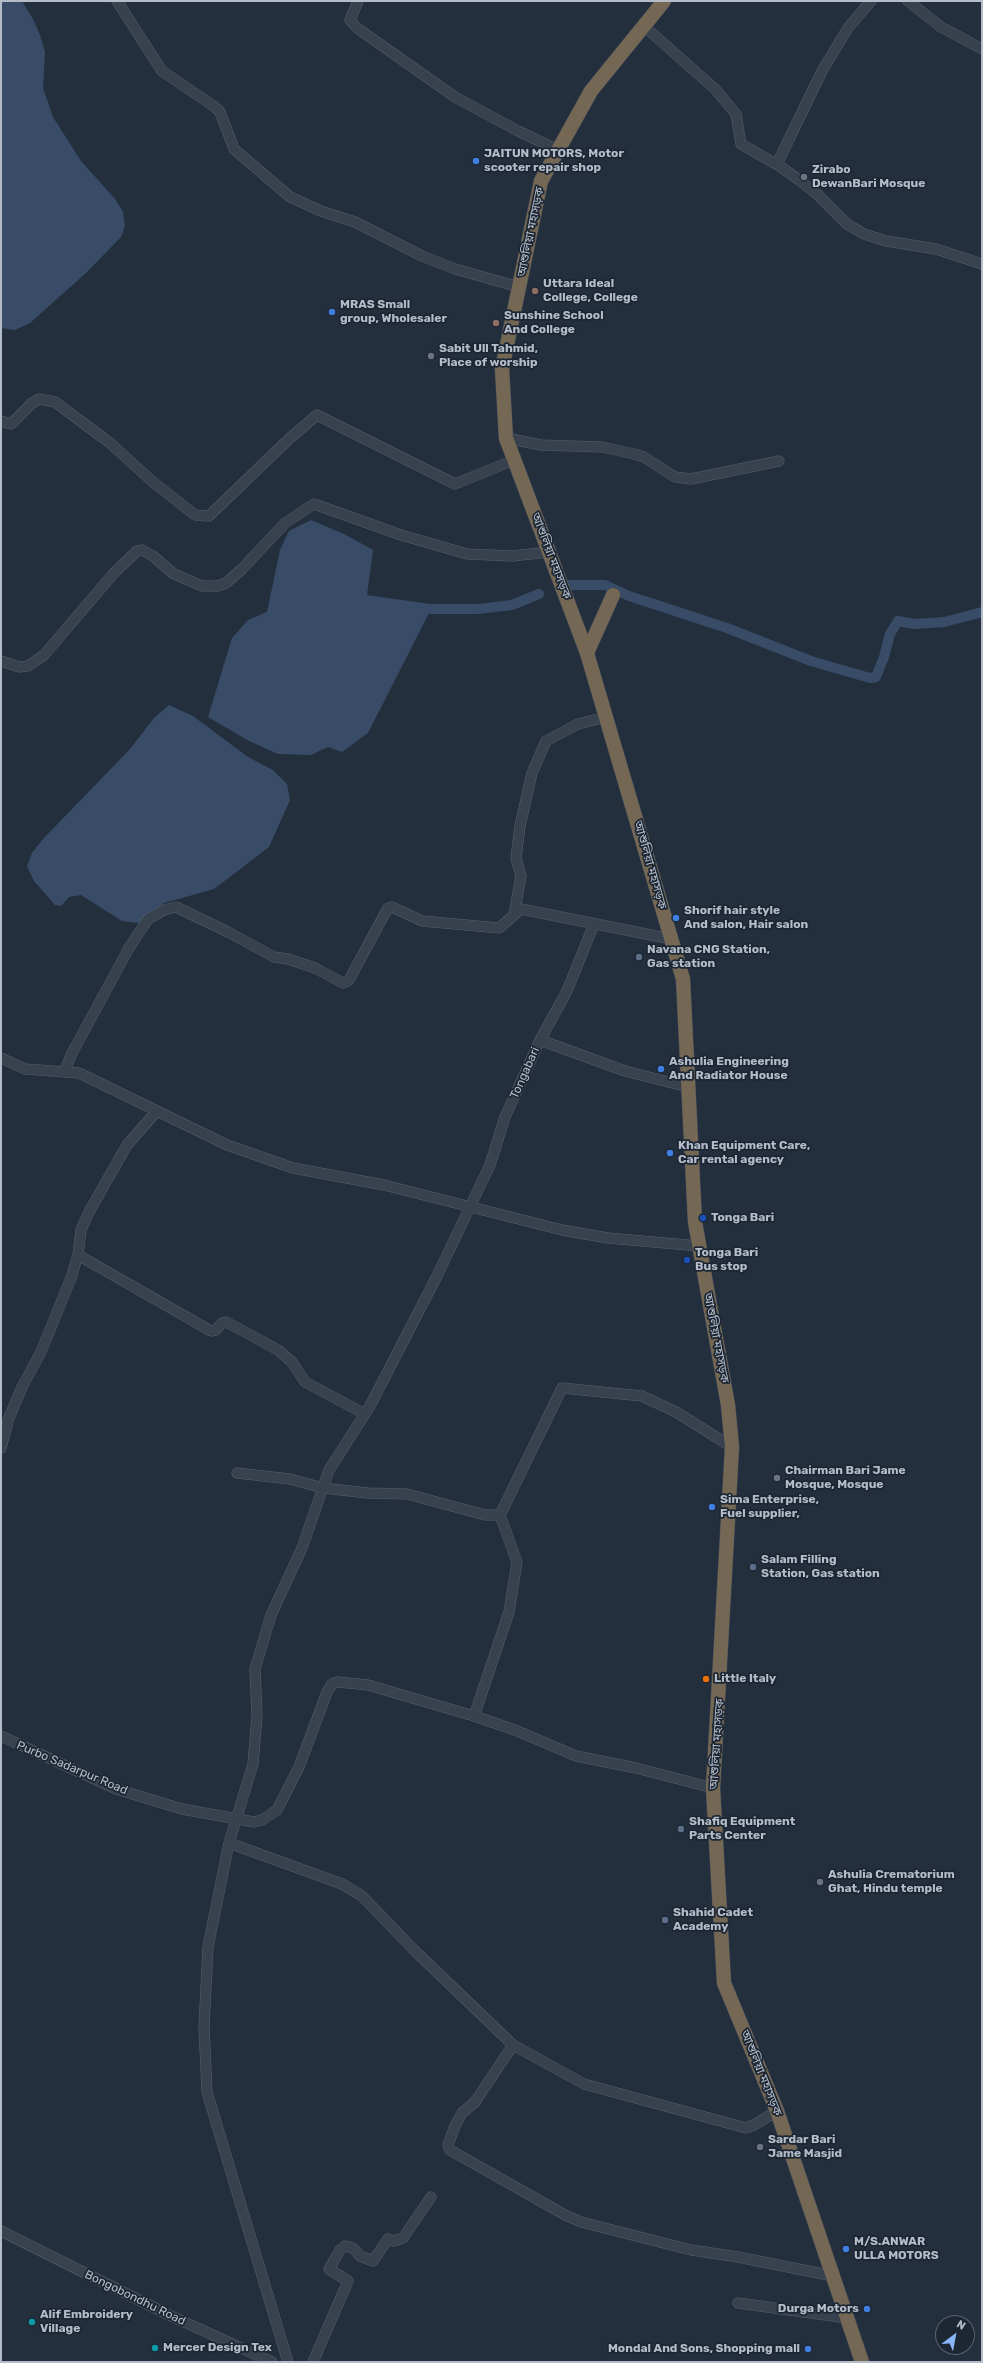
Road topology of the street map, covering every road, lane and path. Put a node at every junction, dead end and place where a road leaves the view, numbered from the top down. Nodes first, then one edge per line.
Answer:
1 (117, 1) edge
2 (358, 1) edge
3 (664, 1) edge
4 (871, 1) edge
5 (908, 1) edge
6 (644, 26) junction
7 (982, 49) edge
8 (558, 150) junction
9 (777, 164) junction
10 (982, 264) edge
11 (519, 288) junction
12 (1, 421) edge
13 (506, 438) junction
14 (514, 460) junction
15 (779, 461) dead end
16 (549, 552) junction
17 (613, 595) dead end
18 (587, 653) junction
19 (1, 661) edge
20 (606, 717) junction
21 (514, 915) junction
22 (594, 924) junction
23 (671, 939) junction
24 (540, 1040) junction
25 (1, 1058) edge
26 (65, 1071) junction
27 (688, 1087) junction
28 (157, 1111) junction
29 (469, 1206) junction
30 (699, 1246) junction
31 (78, 1255) junction
32 (365, 1414) junction
33 (732, 1447) junction
34 (1, 1448) edge
35 (237, 1473) dead end
36 (323, 1488) junction
37 (500, 1515) junction
38 (474, 1716) junction
39 (1, 1736) edge
40 (713, 1788) junction
41 (236, 1820) junction
42 (229, 1843) junction
43 (514, 2045) junction
44 (777, 2111) junction
45 (431, 2197) dead end
46 (1, 2231) edge
47 (833, 2276) junction
48 (738, 2303) dead end
49 (847, 2318) junction
50 (272, 2362) edge
51 (288, 2362) edge
52 (313, 2362) edge
53 (862, 2362) edge

1 - 11 street
2 - 8 street
3 - 6 highway, আশুলিয়া মহাসড়ক
4 - 9 street
5 - 7 street
6 - 8 highway, আশুলিয়া মহাসড়ক
6 - 9 street
8 - 11 highway, আশুলিয়া মহাসড়ক
9 - 10 street
11 - 13 highway, আশুলিয়া মহাসড়ক
12 - 14 street
13 - 14 highway, আশুলিয়া মহাসড়ক
13 - 15 street
14 - 16 highway, আশুলিয়া মহাসড়ক
16 - 18 highway, আশুলিয়া মহাসড়ক
16 - 19 street
17 - 18 highway
18 - 20 highway, আশুলিয়া মহাসড়ক
20 - 21 street
20 - 23 highway, আশুলিয়া মহাসড়ক
21 - 22 street
21 - 26 street
22 - 23 street
22 - 24 street
23 - 27 highway, আশুলিয়া মহাসড়ক
24 - 27 street, Tongabari
24 - 29 street, Tongabari
25 - 26 street
26 - 28 street
27 - 30 highway, আশুলিয়া মহাসড়ক
28 - 29 street
28 - 31 street
29 - 30 street
29 - 32 street, Tongabari
30 - 33 highway, আশুলিয়া মহাসড়ক
31 - 32 street
31 - 34 street
32 - 36 street, Tongabari
33 - 37 street
33 - 40 highway, আশুলিয়া মহাসড়ক
35 - 36 street
36 - 37 street
36 - 41 street, Tongabari
37 - 38 street
38 - 40 street
38 - 41 street, Purbo Sadarpur Road
39 - 41 street, Purbo Sadarpur Road
40 - 44 highway, আশুলিয়া মহাসড়ক
41 - 42 street, Tongabari
42 - 43 street
42 - 51 street, Tongabari
43 - 44 street
43 - 47 street
44 - 47 highway, আশুলিয়া মহাসড়ক
45 - 52 street
46 - 50 street, Bongobondhu Road
47 - 49 highway, আশুলিয়া মহাসড়ক
48 - 49 street
49 - 53 highway, আশুলিয়া মহাসড়ক

